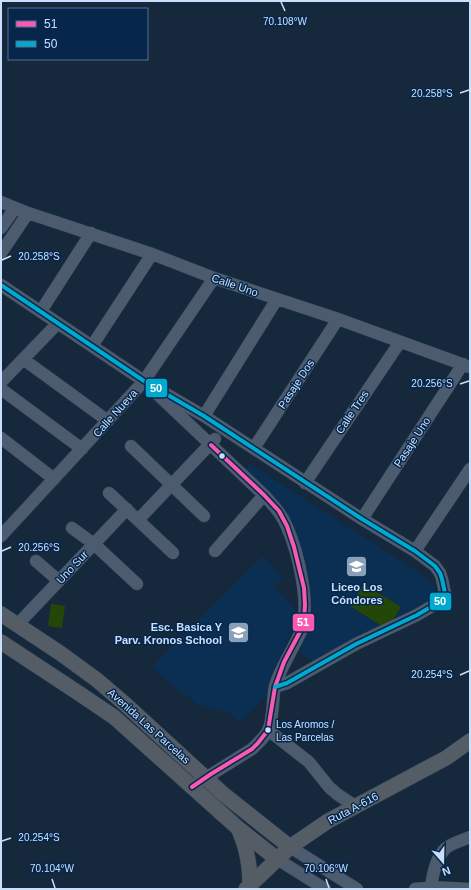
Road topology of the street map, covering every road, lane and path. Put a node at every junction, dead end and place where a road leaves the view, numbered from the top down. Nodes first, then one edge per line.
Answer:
1 (1, 202) edge
2 (15, 208) junction
3 (28, 213) junction
4 (1, 228) edge
5 (91, 233) junction
6 (1, 253) edge
7 (152, 254) junction
8 (214, 278) junction
9 (1, 284) edge
10 (277, 299) junction
11 (42, 311) junction
12 (338, 319) junction
13 (58, 323) junction
14 (400, 342) junction
15 (92, 346) junction
16 (23, 359) junction
17 (466, 365) edge
18 (144, 381) junction
19 (1, 382) edge
20 (1, 389) edge
21 (204, 416) junction
22 (108, 421) junction
23 (1, 438) edge
24 (213, 441) junction
25 (131, 446) dead end
26 (254, 448) junction
27 (82, 449) junction
28 (470, 469) edge
29 (54, 479) junction
30 (305, 483) junction
31 (171, 486) junction
32 (109, 492) dead end
33 (264, 495) junction
34 (127, 509) junction
35 (204, 516) dead end
36 (362, 519) junction
37 (138, 520) junction
38 (72, 528) dead end
39 (1, 536) edge
40 (94, 544) junction
41 (215, 551) dead end
42 (415, 551) junction
43 (172, 553) dead end
44 (36, 561) dead end
45 (59, 581) junction
46 (137, 584) dead end
47 (1, 614) edge
48 (17, 625) junction
49 (1, 642) edge
50 (275, 687) junction
51 (268, 730) junction
52 (470, 741) edge
53 (205, 778) junction
54 (192, 787) junction
55 (355, 806) junction
56 (239, 829) junction
57 (470, 837) edge
58 (290, 847) junction
59 (277, 859) junction
60 (248, 887) edge
61 (431, 887) junction
62 (325, 889) edge
63 (357, 889) edge
64 (415, 889) edge
65 (469, 889) edge

1 - 2 street, Calle Uno
2 - 3 street, Calle Uno
2 - 4 street
3 - 5 street, Calle Uno
3 - 6 street
5 - 7 street, Calle Uno
5 - 11 street
7 - 8 street, Calle Uno
7 - 15 street
8 - 10 street, Calle Uno
8 - 18 street, Calle Nueva
9 - 11 street
10 - 12 street, Calle Uno
10 - 21 street
11 - 13 street
12 - 14 street, Calle Uno
12 - 26 street, Pasaje Dos
13 - 15 street
13 - 16 street
14 - 17 street, Calle Uno
14 - 30 street, Calle Tres
15 - 18 street
16 - 19 street
16 - 22 street
17 - 36 street, Pasaje Uno
18 - 21 street
18 - 22 street, Calle Nueva
18 - 24 street
20 - 27 street
21 - 24 street
21 - 26 street
22 - 27 street, Calle Nueva
23 - 29 street
24 - 31 street
24 - 33 street
25 - 31 street
26 - 30 street
27 - 29 street, Calle Nueva
28 - 42 street
29 - 39 street, Calle Nueva
30 - 36 street
31 - 35 street
31 - 37 street
32 - 34 street
33 - 41 street
33 - 50 street
34 - 37 street
34 - 40 street, Uno Sur
36 - 42 street
37 - 43 street
38 - 40 street
40 - 45 street, Uno Sur
40 - 46 street
42 - 50 street
44 - 45 street
45 - 48 street, Uno Sur
47 - 48 main road, Avenida Las Parcelas
48 - 53 main road, Avenida Las Parcelas
49 - 54 main road, Avenida Las Parcelas
50 - 51 street
51 - 53 street
51 - 55 street
52 - 55 main road, Ruta A-616
53 - 54 street
53 - 58 main road, Avenida Las Parcelas
54 - 56 main road, Avenida Las Parcelas
55 - 58 main road, Ruta A-616
56 - 59 main road, Avenida Las Parcelas
56 - 60 main road
57 - 61 street
58 - 59 main road, Ruta A-616
58 - 63 street
59 - 60 main road, Ruta A-616
59 - 62 street
61 - 64 street
61 - 65 street

